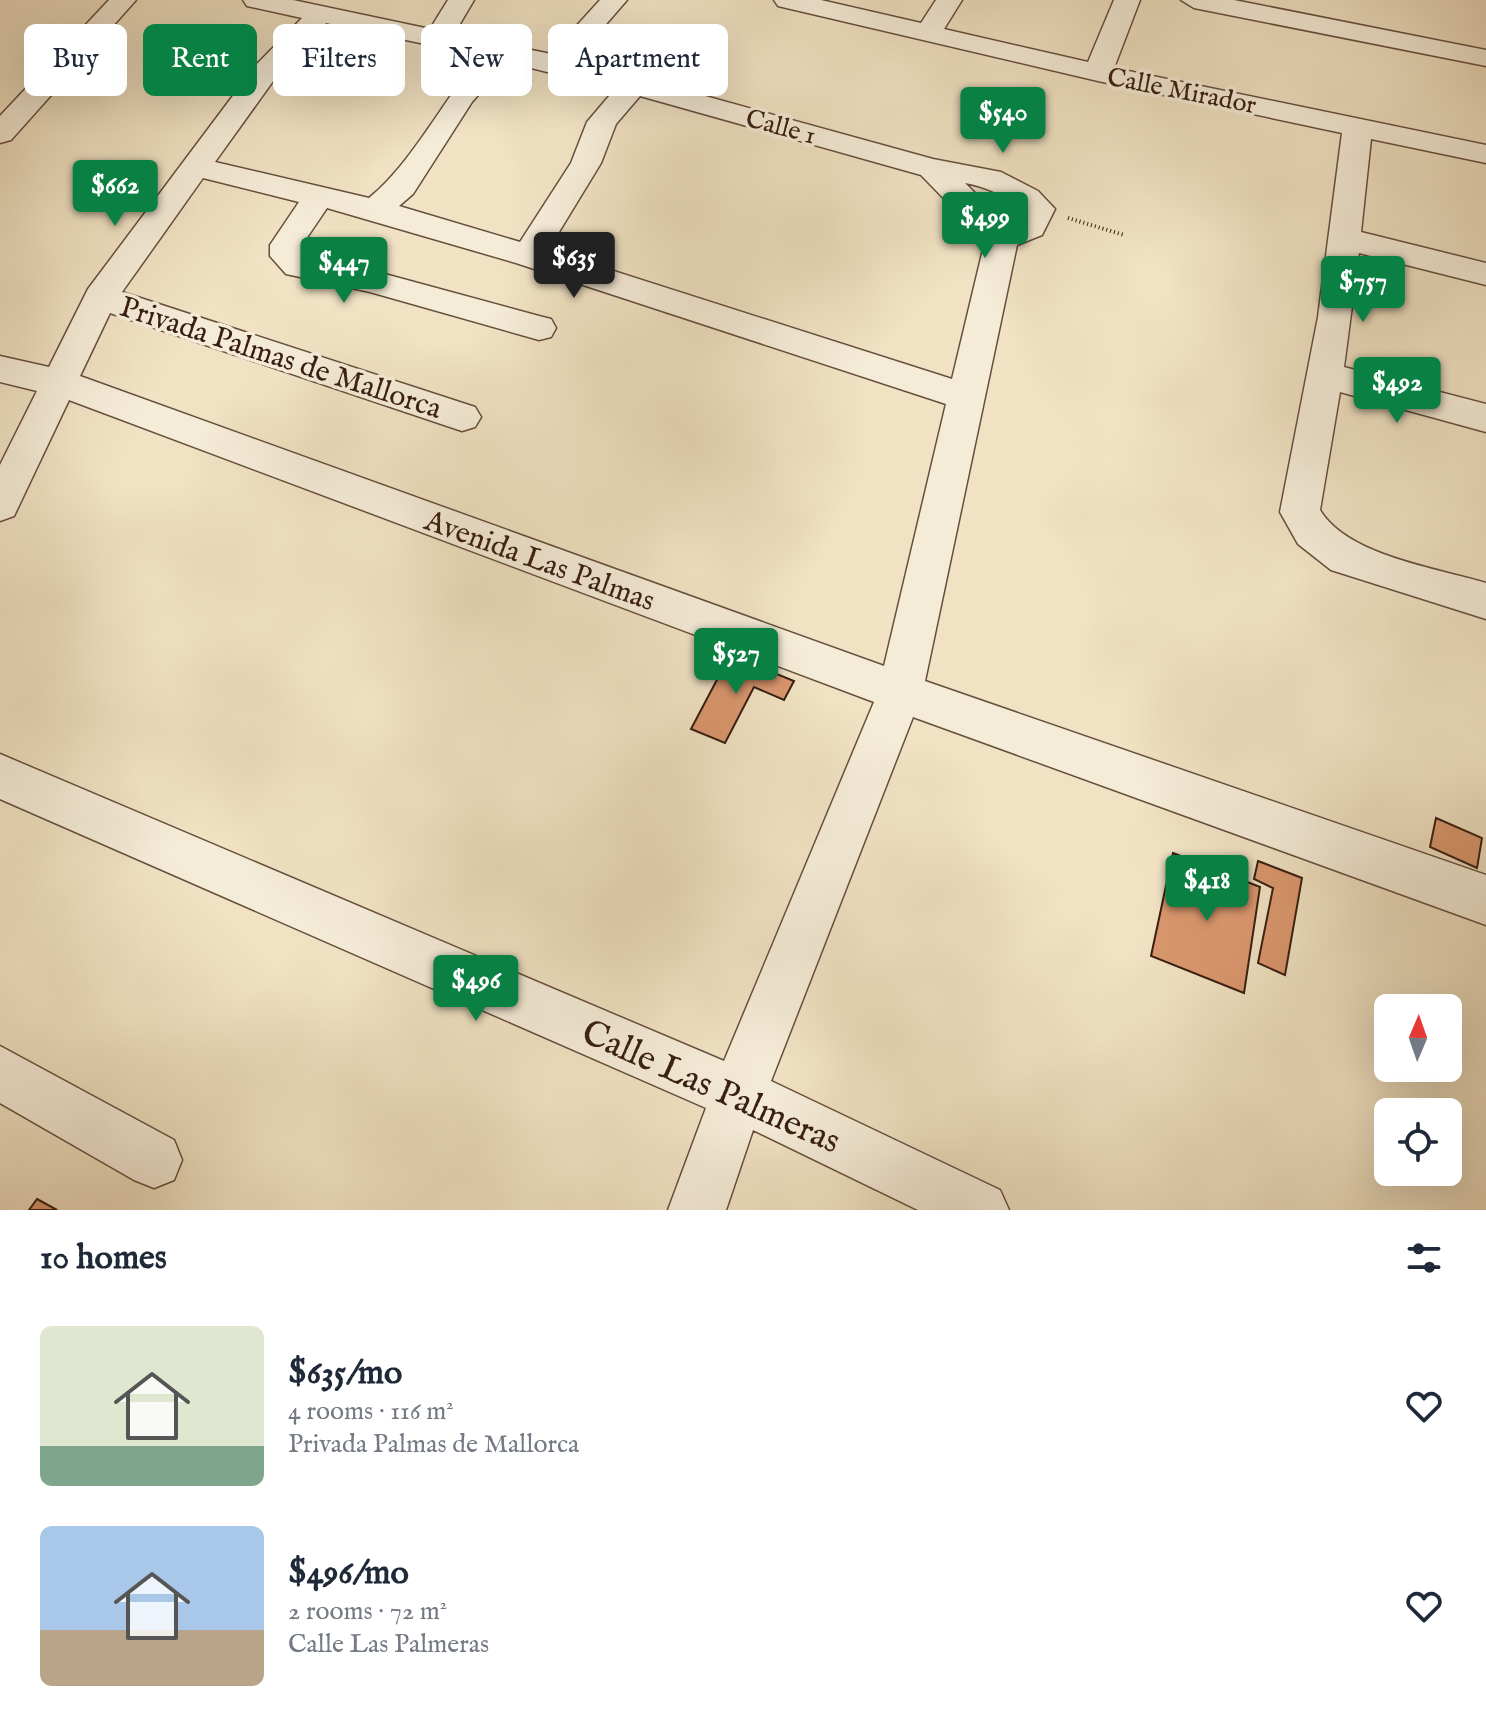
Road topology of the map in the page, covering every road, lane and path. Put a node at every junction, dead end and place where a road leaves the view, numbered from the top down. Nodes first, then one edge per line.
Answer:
1 (123, 0) edge
2 (256, 0) edge
3 (461, 0) edge
4 (614, 0) edge
5 (787, 0) edge
6 (949, 0) edge
7 (1127, 0) edge
8 (1194, 0) edge
9 (321, 13) junction
10 (447, 24) edge
11 (593, 24) edge
12 (927, 34) junction
13 (421, 35) edge
14 (1486, 58) edge
15 (1098, 73) junction
16 (462, 96) edge
17 (624, 96) edge
18 (669, 96) edge
19 (1358, 126) junction
20 (0, 134) edge
21 (1486, 154) edge
22 (193, 166) junction
23 (932, 168) junction
24 (318, 198) junction
25 (1039, 209) junction
26 (375, 210) junction
27 (1124, 235) dead end
28 (1343, 238) junction
29 (1002, 239) junction
30 (528, 255) junction
31 (1486, 274) edge
32 (100, 297) junction
33 (539, 328) dead end
34 (0, 369) edge
35 (1324, 375) junction
36 (61, 383) junction
37 (966, 397) junction
38 (462, 417) dead end
39 (1486, 418) edge
40 (0, 505) edge
41 (1486, 601) edge
42 (900, 692) junction
43 (0, 776) edge
44 (1486, 900) edge
45 (0, 1073) edge
46 (738, 1094) junction
47 (154, 1160) dead end
48 (697, 1210) edge
49 (980, 1210) edge

1 - 20 street
2 - 9 street, Calle 1
3 - 10 street
4 - 11 street
5 - 12 street, Calle Mirador
6 - 12 street
7 - 15 street
8 - 14 street
9 - 13 street, Calle 1
9 - 22 street
12 - 15 street, Calle Mirador
15 - 19 street, Calle Mirador
16 - 26 street
17 - 30 street
18 - 23 street, Calle 1
19 - 21 street, Calle Mirador
19 - 28 street
22 - 24 street
22 - 32 street
23 - 25 street, Calle 1
23 - 29 street
24 - 26 street
24 - 33 street
25 - 27 path
25 - 29 street
26 - 30 street
28 - 31 street
28 - 35 street
29 - 37 street
30 - 37 street
32 - 36 street
32 - 38 street, Privada Palmas de Mallorca
34 - 36 street, Avenida Las Palmas
35 - 39 street
35 - 41 street
36 - 40 street
36 - 42 street, Avenida Las Palmas
37 - 42 street
42 - 44 street, Avenida Las Palmas
42 - 46 street
43 - 46 street, Calle Las Palmeras
45 - 47 street
46 - 48 street
46 - 49 street, Calle Las Palmeras

